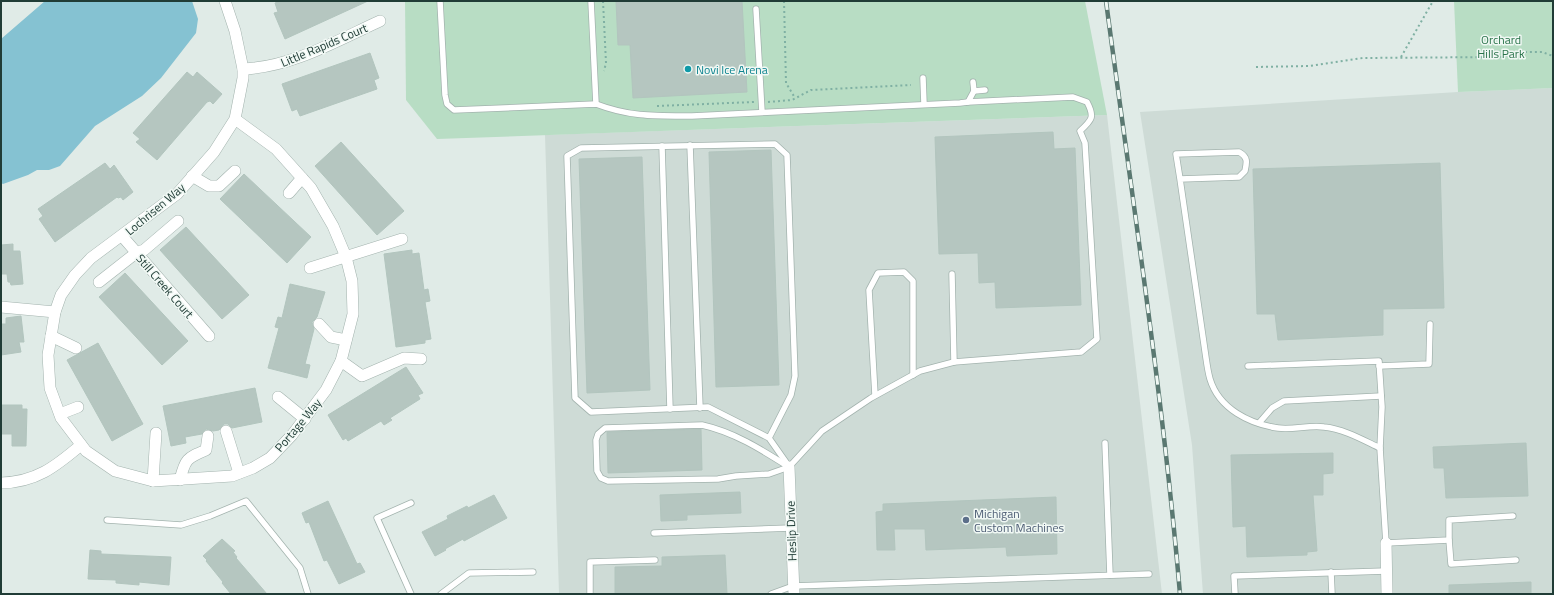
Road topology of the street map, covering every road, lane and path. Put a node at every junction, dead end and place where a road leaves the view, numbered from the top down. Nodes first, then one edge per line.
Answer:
1 (226, 1) edge
2 (440, 1) edge
3 (591, 1) edge
4 (603, 1) edge
5 (784, 1) edge
6 (1433, 1) edge
7 (756, 9) dead end
8 (380, 21) dead end
9 (1553, 56) edge
10 (1401, 57) junction
11 (1256, 66) dead end
12 (243, 69) junction
13 (603, 74) dead end
14 (923, 78) dead end
15 (973, 82) dead end
16 (911, 85) dead end
17 (985, 90) dead end
18 (974, 91) junction
19 (795, 98) junction
20 (761, 102) junction
21 (968, 102) junction
22 (596, 104) junction
23 (924, 104) junction
24 (653, 106) dead end
25 (762, 112) junction
26 (235, 119) junction
27 (690, 145) junction
28 (662, 146) junction
29 (235, 171) dead end
30 (192, 176) junction
31 (302, 178) junction
32 (1180, 179) junction
33 (289, 193) dead end
34 (178, 221) dead end
35 (122, 236) junction
36 (402, 239) dead end
37 (136, 253) junction
38 (346, 257) junction
39 (310, 268) dead end
40 (952, 274) dead end
41 (99, 282) dead end
42 (1, 308) edge
43 (55, 312) junction
44 (319, 324) dead end
45 (1430, 324) dead end
46 (51, 336) junction
47 (209, 336) dead end
48 (346, 340) junction
49 (76, 348) dead end
50 (420, 359) dead end
51 (341, 361) junction
52 (954, 362) junction
53 (1248, 366) dead end
54 (1379, 366) junction
55 (913, 375) junction
56 (875, 396) junction
57 (1381, 396) junction
58 (278, 397) dead end
59 (78, 407) dead end
60 (700, 408) junction
61 (670, 409) junction
62 (60, 414) junction
63 (304, 419) junction
64 (1259, 423) junction
65 (226, 431) dead end
66 (156, 433) dead end
67 (208, 436) dead end
68 (769, 438) junction
69 (1105, 443) dead end
70 (81, 445) junction
71 (1380, 448) junction
72 (789, 467) junction
73 (239, 473) junction
74 (180, 480) junction
75 (152, 481) junction
76 (1, 483) edge
77 (411, 503) dead end
78 (1513, 516) dead end
79 (107, 520) dead end
80 (791, 528) junction
81 (654, 533) dead end
82 (1449, 540) junction
83 (1386, 543) junction
84 (655, 560) dead end
85 (1516, 560) dead end
86 (1386, 570) junction
87 (534, 572) dead end
88 (1331, 572) junction
89 (1149, 574) dead end
90 (1110, 575) junction
91 (794, 590) edge
92 (308, 594) edge
93 (411, 594) edge
94 (441, 594) edge
95 (590, 594) edge
96 (771, 594) edge
97 (1235, 594) edge
98 (1332, 594) edge
99 (1387, 594) edge

1 - 12 street, Lochrisen Way
2 - 22 lane
3 - 22 lane
4 - 13 path
5 - 19 path
6 - 10 path
7 - 20 lane
8 - 12 street, Little Rapids Court
9 - 10 path
10 - 11 path
12 - 26 street, Lochrisen Way
14 - 23 lane
15 - 18 lane
16 - 19 path
17 - 18 lane
18 - 21 lane
19 - 20 path
20 - 24 path
20 - 25 lane
21 - 23 lane
21 - 52 lane
22 - 25 lane
23 - 25 lane
26 - 30 street, Lochrisen Way
26 - 31 street, Portage Way
27 - 28 lane
27 - 60 lane
27 - 68 lane
28 - 61 lane
28 - 61 lane
29 - 30 street
30 - 35 street, Lochrisen Way
31 - 33 street
31 - 38 street, Portage Way
32 - 32 lane
32 - 64 lane
34 - 37 street
35 - 37 street, Still Creek Court
35 - 43 street, Lochrisen Way
36 - 38 street
37 - 41 street
37 - 47 street, Still Creek Court
38 - 39 street
38 - 48 street, Portage Way
40 - 52 lane
42 - 43 street
43 - 46 street, Portage Way
44 - 48 street
45 - 54 lane
46 - 49 street
46 - 62 street, Portage Way
48 - 51 street, Portage Way
50 - 51 street
51 - 63 street, Portage Way
52 - 55 lane
53 - 54 lane
54 - 57 lane
55 - 56 lane
55 - 56 lane
56 - 72 lane
57 - 64 lane
57 - 71 lane
58 - 63 street
59 - 62 street
60 - 61 lane
60 - 68 lane
62 - 70 street, Portage Way
63 - 73 street, Portage Way
64 - 71 lane
65 - 73 street
66 - 75 street
67 - 74 street
68 - 72 lane
69 - 90 lane
70 - 75 street, Portage Way
70 - 76 street
71 - 83 lane
72 - 72 lane
72 - 80 street, Heslip Drive
73 - 74 street, Portage Way
74 - 75 street, Portage Way
77 - 93 lane
78 - 82 lane
79 - 92 lane
80 - 81 lane
80 - 91 street, Heslip Drive
82 - 83 lane
82 - 85 lane
83 - 86 street
84 - 95 lane
86 - 88 lane
86 - 99 street
87 - 94 lane
88 - 97 lane
88 - 98 lane
89 - 90 lane
90 - 91 lane
91 - 96 lane

